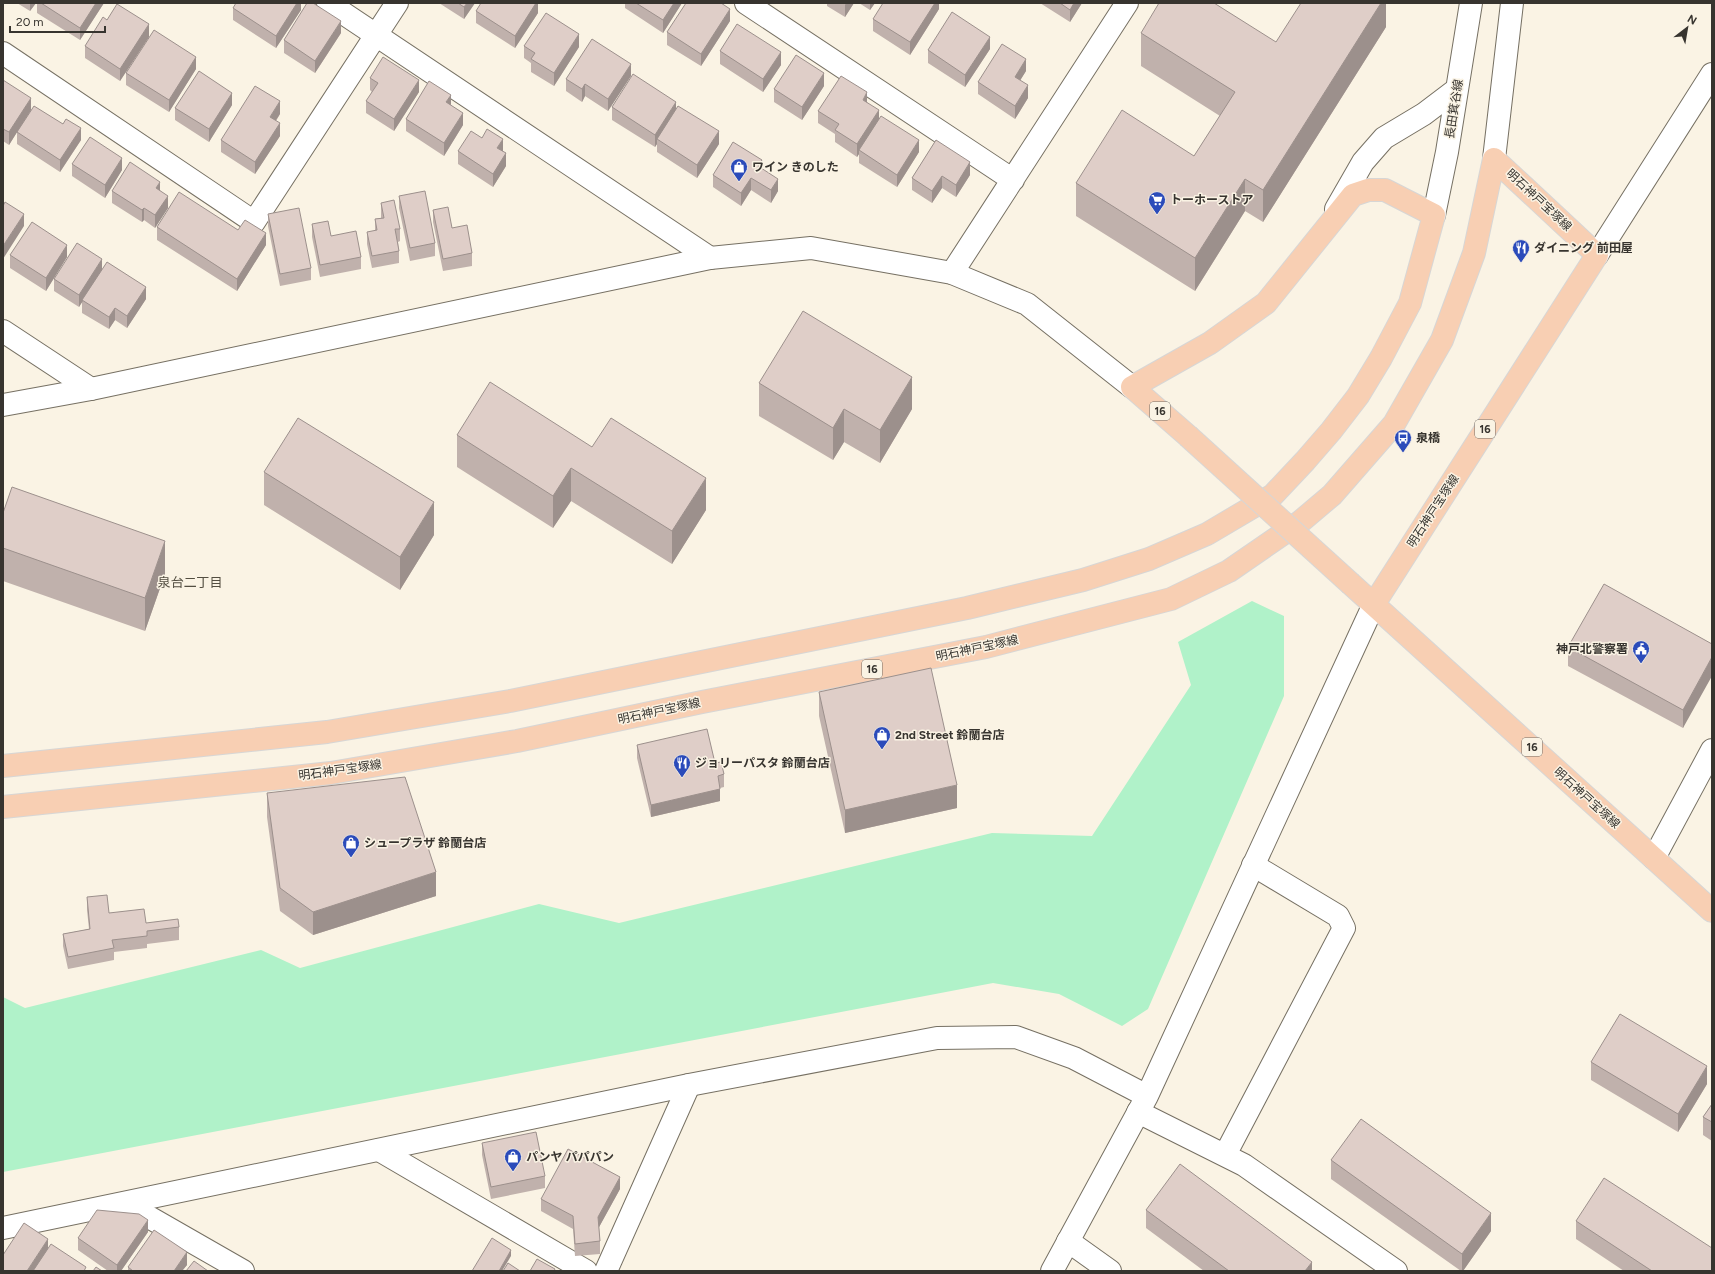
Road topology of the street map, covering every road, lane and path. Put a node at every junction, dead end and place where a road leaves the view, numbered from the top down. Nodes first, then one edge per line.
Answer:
1 (328, 3) edge
2 (397, 3) edge
3 (746, 3) edge
4 (1127, 3) edge
5 (1471, 3) edge
6 (1512, 3) edge
7 (376, 35) junction
8 (3, 53) edge
9 (1712, 74) edge
10 (1457, 89) junction
11 (1494, 159) junction
12 (1013, 180) junction
13 (1434, 214) junction
14 (1324, 231) junction
15 (1597, 255) junction
16 (710, 258) junction
17 (952, 274) junction
18 (3, 331) edge
19 (1132, 387) junction
20 (91, 389) junction
21 (3, 405) edge
22 (1374, 604) junction
23 (1712, 750) edge
24 (3, 766) edge
25 (3, 807) edge
26 (1654, 858) junction
27 (1254, 865) junction
28 (1712, 911) edge
29 (689, 1085) junction
30 (1143, 1104) junction
31 (379, 1150) junction
32 (1225, 1155) junction
33 (126, 1204) junction
34 (3, 1228) edge
35 (1068, 1241) junction
36 (243, 1271) edge
37 (586, 1271) edge
38 (606, 1271) edge
39 (1052, 1271) edge
40 (1110, 1271) edge
41 (1396, 1271) edge

1 - 7 street
2 - 7 street
3 - 12 street
4 - 12 street
5 - 10 street, 長田箕谷線
6 - 11 street
7 - 8 street
7 - 16 street
9 - 15 street
10 - 13 street, 長田箕谷線
10 - 14 street
11 - 15 main road, 明石神戸宝塚線
11 - 25 main road, 明石神戸宝塚線 / 16
12 - 17 street
13 - 14 main road
13 - 24 main road
14 - 19 main road
15 - 22 main road, 明石神戸宝塚線 / 16
16 - 17 street
16 - 20 street
17 - 19 street
18 - 20 street
19 - 22 main road, 明石神戸宝塚線 / 16, bridge
20 - 21 street
22 - 26 main road, 明石神戸宝塚線 / 16
22 - 27 street
23 - 26 street
26 - 28 main road, 明石神戸宝塚線 / 16
27 - 30 street
27 - 32 street
29 - 30 street
29 - 31 street
29 - 38 street
30 - 32 street
30 - 35 street
31 - 33 street
31 - 37 street
32 - 41 street
33 - 34 street
33 - 36 street
35 - 39 street
35 - 40 street

